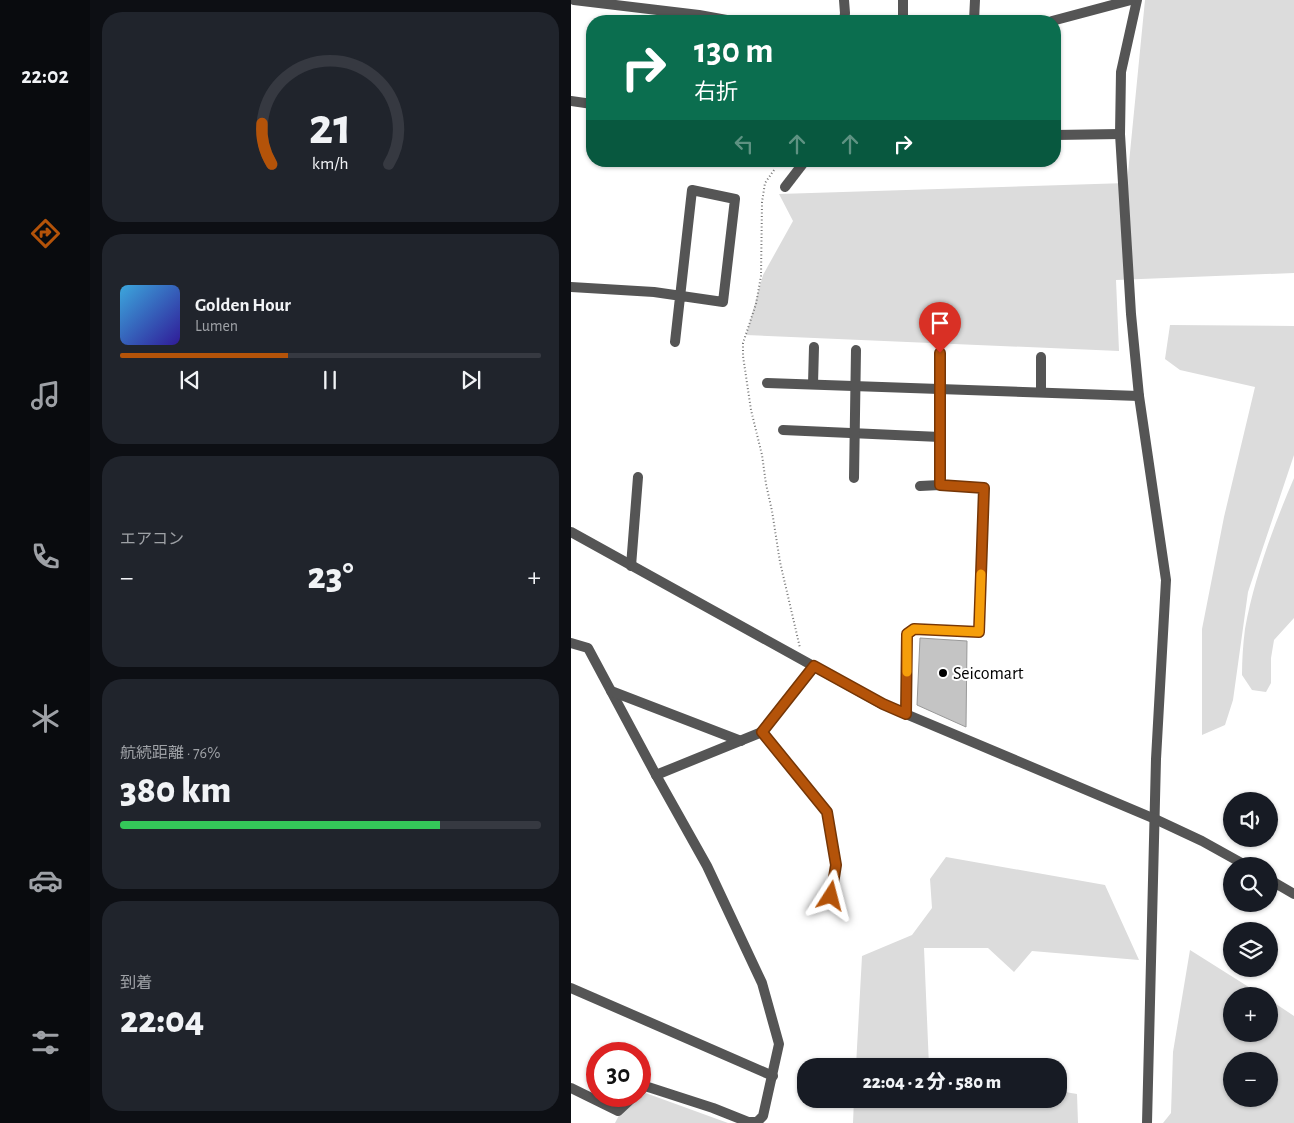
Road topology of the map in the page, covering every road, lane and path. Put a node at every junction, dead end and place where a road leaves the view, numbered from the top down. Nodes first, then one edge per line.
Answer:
1 (574, 0) edge
2 (844, 0) edge
3 (903, 0) edge
4 (975, 0) edge
5 (1131, 0) edge
6 (1137, 0) edge
7 (593, 1) edge
8 (666, 15) edge
9 (845, 15) edge
10 (903, 15) edge
11 (974, 15) edge
12 (1061, 19) edge
13 (571, 100) edge
14 (586, 103) edge
15 (1120, 134) junction
16 (1061, 135) edge
17 (800, 167) edge
18 (774, 170) dead end
19 (785, 187) dead end
20 (571, 287) edge
21 (680, 296) junction
22 (675, 342) dead end
23 (814, 347) dead end
24 (856, 350) dead end
25 (940, 353) dead end
26 (1041, 357) dead end
27 (767, 382) dead end
28 (813, 384) junction
29 (855, 386) junction
30 (940, 389) junction
31 (1041, 392) junction
32 (1139, 396) junction
33 (783, 430) dead end
34 (855, 434) junction
35 (940, 437) junction
36 (638, 477) dead end
37 (854, 478) dead end
38 (940, 485) junction
39 (920, 486) dead end
40 (571, 532) edge
41 (631, 566) junction
42 (571, 643) edge
43 (804, 661) junction
44 (814, 666) junction
45 (611, 692) junction
46 (906, 714) junction
47 (762, 732) junction
48 (741, 741) junction
49 (656, 775) junction
50 (1155, 819) junction
51 (1231, 857) edge
52 (1278, 885) edge
53 (1294, 894) edge
54 (831, 896) dead end
55 (571, 988) edge
56 (773, 1076) junction
57 (571, 1088) edge
58 (651, 1088) edge
59 (586, 1095) edge
60 (610, 1107) edge
61 (622, 1107) edge
62 (1147, 1123) edge

1 - 7 street
2 - 9 street
3 - 10 street
4 - 11 street
5 - 12 street
6 - 15 street
7 - 8 street
13 - 14 street
15 - 16 street
15 - 32 street
17 - 19 street
18 - 43 path
20 - 21 street
21 - 21 street
21 - 22 street
23 - 28 street
24 - 29 street
25 - 30 street
26 - 31 street
27 - 28 street
28 - 29 street
29 - 30 street
29 - 34 street
30 - 31 street
30 - 35 street
31 - 32 street
32 - 50 street
33 - 34 street
34 - 35 street
34 - 37 street
35 - 38 street
36 - 41 street
38 - 39 street
38 - 46 street
40 - 41 street
41 - 43 street
42 - 45 street
43 - 44 street
44 - 46 street
44 - 47 street
45 - 48 street
45 - 49 street
46 - 50 street
47 - 48 street
47 - 54 street
48 - 49 street
49 - 56 street
50 - 51 street
50 - 62 street
52 - 53 street
55 - 56 street
56 - 58 street
57 - 59 street
60 - 61 street

